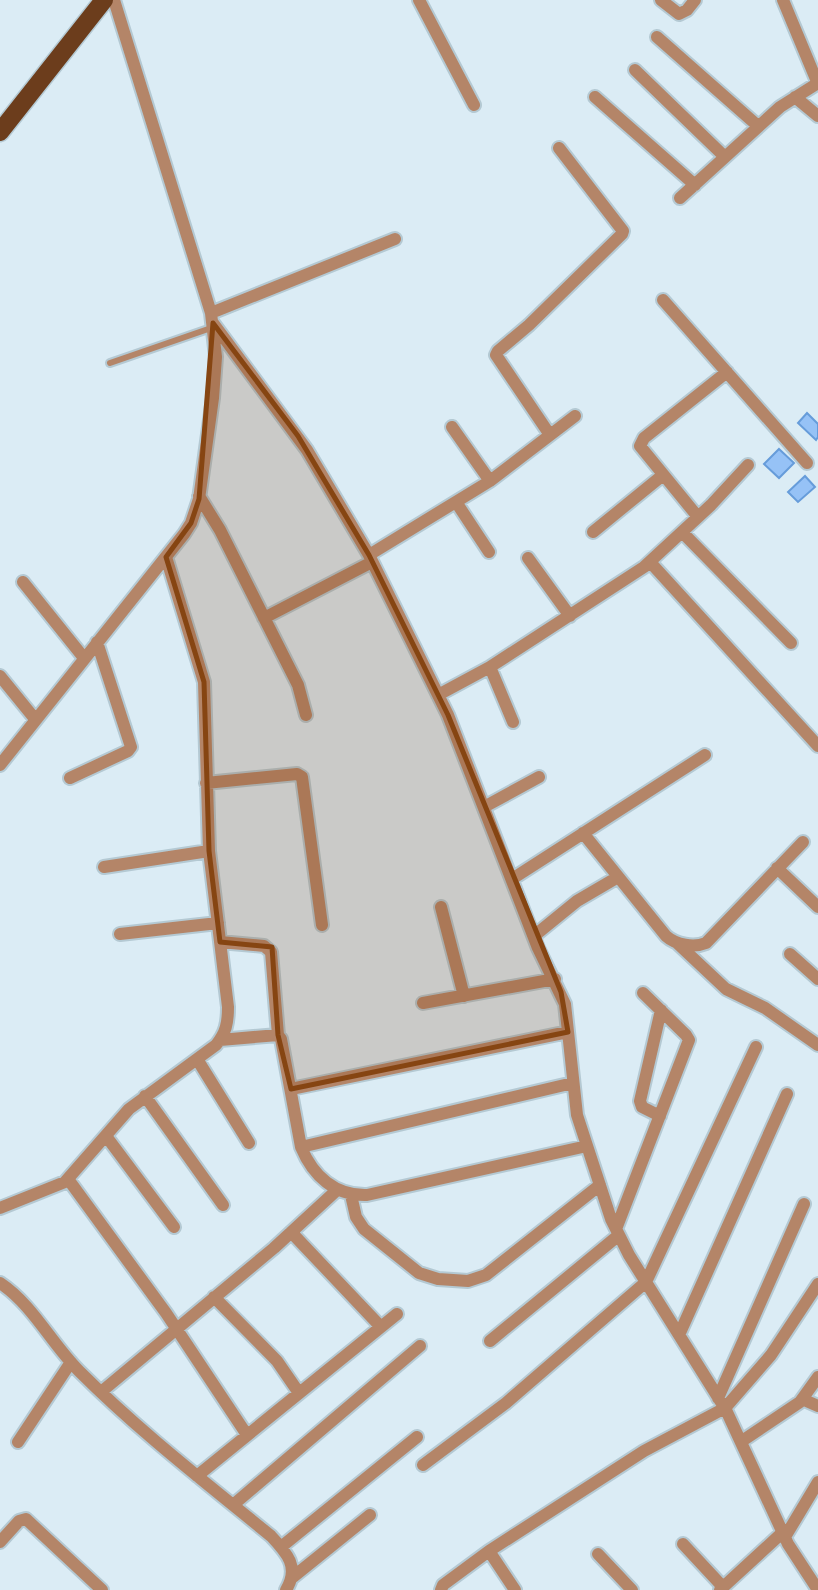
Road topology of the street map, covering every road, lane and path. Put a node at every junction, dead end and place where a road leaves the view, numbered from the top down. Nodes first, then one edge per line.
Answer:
1 (104, 0) edge
2 (114, 0) edge
3 (419, 0) edge
4 (661, 0) edge
5 (695, 0) edge
6 (783, 0) edge
7 (657, 37) dead end
8 (635, 70) dead end
9 (818, 83) edge
10 (595, 97) dead end
11 (795, 97) junction
12 (474, 105) dead end
13 (818, 116) edge
14 (758, 126) junction
15 (0, 132) edge
16 (559, 148) dead end
17 (725, 157) junction
18 (695, 185) junction
19 (681, 198) dead end
20 (396, 239) dead end
21 (663, 300) dead end
22 (212, 321) junction
23 (110, 363) dead end
24 (727, 372) junction
25 (575, 416) dead end
26 (452, 427) dead end
27 (550, 435) junction
28 (807, 463) dead end
29 (748, 465) dead end
30 (663, 475) junction
31 (489, 481) junction
32 (199, 496) junction
33 (456, 502) junction
34 (698, 517) junction
35 (593, 532) dead end
36 (682, 532) junction
37 (489, 552) dead end
38 (166, 557) junction
39 (528, 558) dead end
40 (370, 559) junction
41 (650, 562) junction
42 (23, 582) dead end
43 (570, 616) junction
44 (264, 618) junction
45 (97, 642) junction
46 (791, 643) dead end
47 (84, 658) junction
48 (490, 667) junction
49 (0, 676) edge
50 (438, 695) junction
51 (306, 715) dead end
52 (35, 719) junction
53 (513, 722) dead end
54 (818, 746) edge
55 (705, 755) dead end
56 (0, 765) edge
57 (539, 777) dead end
58 (70, 778) dead end
59 (206, 783) junction
60 (484, 807) junction
61 (583, 833) junction
62 (803, 842) dead end
63 (209, 851) junction
64 (104, 867) dead end
65 (777, 867) junction
66 (618, 877) junction
67 (512, 879) junction
68 (441, 907) dead end
69 (818, 907) edge
70 (218, 923) junction
71 (322, 925) dead end
72 (120, 934) dead end
73 (534, 936) junction
74 (220, 942) junction
75 (676, 943) junction
76 (790, 954) dead end
77 (555, 979) junction
78 (818, 979) edge
79 (643, 993) dead end
80 (464, 996) junction
81 (424, 1003) dead end
82 (661, 1010) junction
83 (568, 1032) junction
84 (278, 1035) junction
85 (220, 1040) junction
86 (818, 1045) edge
87 (756, 1047) dead end
88 (197, 1059) junction
89 (573, 1083) junction
90 (290, 1089) junction
91 (787, 1094) dead end
92 (145, 1096) junction
93 (660, 1116) junction
94 (106, 1136) junction
95 (249, 1143) dead end
96 (587, 1146) junction
97 (301, 1147) junction
98 (68, 1179) junction
99 (600, 1185) junction
100 (337, 1190) junction
101 (351, 1195) junction
102 (223, 1205) dead end
103 (804, 1205) dead end
104 (0, 1208) edge
105 (174, 1227) dead end
106 (291, 1232) junction
107 (617, 1232) junction
108 (646, 1282) junction
109 (0, 1283) edge
110 (818, 1284) edge
111 (214, 1297) junction
112 (397, 1314) dead end
113 (381, 1327) junction
114 (176, 1328) junction
115 (679, 1335) junction
116 (490, 1341) dead end
117 (420, 1346) dead end
118 (71, 1362) junction
119 (818, 1377) edge
120 (101, 1392) junction
121 (299, 1394) junction
122 (803, 1399) junction
123 (722, 1403) junction
124 (818, 1406) edge
125 (247, 1436) junction
126 (417, 1437) dead end
127 (742, 1441) junction
128 (18, 1442) dead end
129 (423, 1465) dead end
130 (197, 1476) junction
131 (818, 1482) edge
132 (233, 1505) junction
133 (370, 1515) dead end
134 (784, 1534) junction
135 (0, 1542) edge
136 (683, 1544) dead end
137 (281, 1547) junction
138 (489, 1551) junction
139 (598, 1554) dead end
140 (293, 1577) junction
141 (722, 1588) edge
142 (102, 1590) edge
143 (286, 1590) edge
144 (442, 1590) edge
145 (515, 1590) edge
146 (632, 1590) edge
147 (818, 1590) edge

1 - 15 main road
2 - 22 street
3 - 12 street
4 - 5 street
6 - 9 street
7 - 14 street
8 - 17 street
9 - 11 street
10 - 18 street
11 - 13 street
11 - 14 street
14 - 17 street
16 - 27 street
17 - 18 street
18 - 19 street
20 - 22 street
21 - 24 street
22 - 23 lane
22 - 32 street
22 - 40 street
24 - 28 street
24 - 30 street
25 - 27 street
26 - 31 street
27 - 31 street
29 - 34 street
30 - 34 street
30 - 35 street
31 - 33 street
32 - 38 street
32 - 44 street
33 - 37 street
33 - 40 street
34 - 36 street
36 - 41 street
36 - 46 street
38 - 45 street
38 - 59 street
39 - 43 street
40 - 44 street
40 - 50 street
41 - 43 street
41 - 54 street
42 - 47 street
43 - 48 street
44 - 51 street
45 - 47 street
45 - 58 street
47 - 52 street
48 - 50 street
48 - 53 street
49 - 52 street
50 - 60 street
52 - 56 street
55 - 61 street
57 - 60 street
59 - 63 street
59 - 71 street
60 - 67 street
61 - 66 street
61 - 67 street
62 - 65 street
63 - 64 street
63 - 70 street
65 - 69 street
65 - 75 street
66 - 73 street
66 - 75 street
67 - 73 street
68 - 80 street
70 - 72 street
70 - 74 street
73 - 77 street
74 - 84 street
74 - 85 street
75 - 86 street
76 - 78 street
77 - 80 street
77 - 83 street
79 - 82 street
80 - 81 street
82 - 93 street
82 - 93 street
83 - 89 street
83 - 90 street
84 - 85 street
84 - 90 street
85 - 88 street
87 - 108 street
88 - 92 street
88 - 95 street
89 - 96 street
89 - 97 street
90 - 97 street
91 - 115 street
92 - 94 street
92 - 102 street
93 - 107 street
94 - 98 street
94 - 105 street
96 - 99 street
96 - 101 street
97 - 100 street
98 - 104 street
98 - 114 street
99 - 101 street
99 - 107 street
100 - 101 street
100 - 106 street
103 - 123 street
106 - 111 street
106 - 113 street
107 - 108 street
107 - 116 street
108 - 115 street
108 - 129 street
109 - 118 street
110 - 123 street
111 - 114 street
111 - 121 street
112 - 113 street
113 - 121 street
114 - 120 street
114 - 125 street
115 - 123 street
117 - 132 street
118 - 120 street
118 - 128 street
119 - 122 street
120 - 130 street
121 - 125 street
122 - 124 street
122 - 127 street
123 - 127 street
123 - 138 street
125 - 130 street
126 - 137 street
127 - 134 street
130 - 132 street
131 - 134 street
132 - 137 street
133 - 140 street
134 - 141 street
134 - 147 street
135 - 142 street
136 - 141 street
137 - 140 street
138 - 144 street
138 - 145 street
139 - 146 street
140 - 143 street

